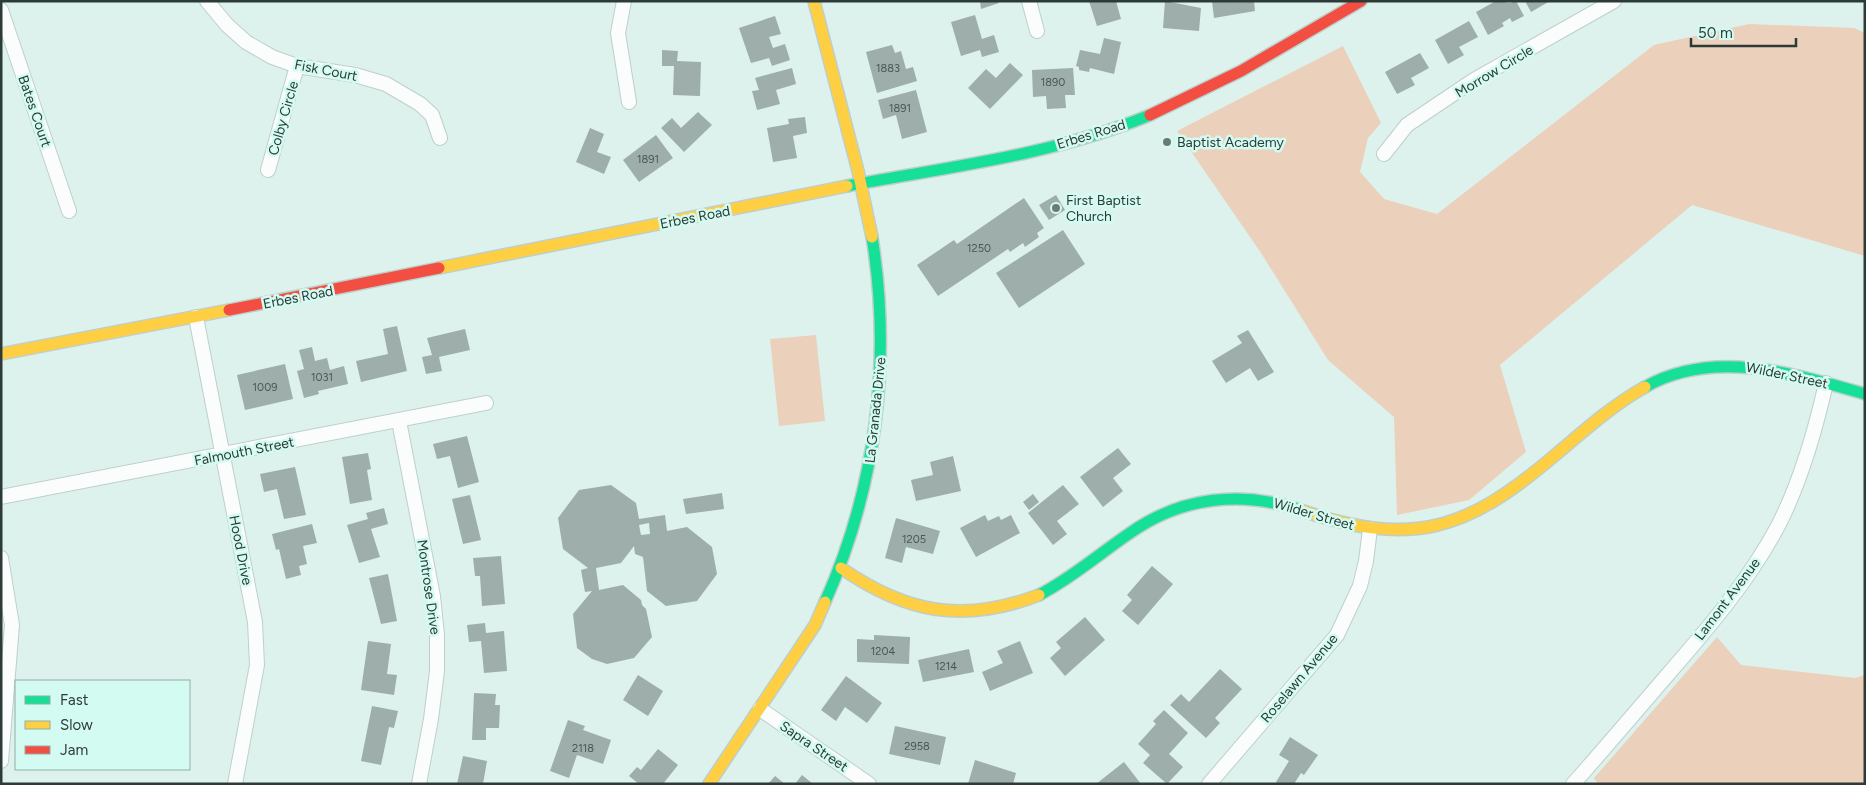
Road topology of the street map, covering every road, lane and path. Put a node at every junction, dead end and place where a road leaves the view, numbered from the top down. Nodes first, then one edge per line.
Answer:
1 (207, 1) edge
2 (624, 1) edge
3 (814, 1) edge
4 (1029, 1) edge
5 (1361, 1) edge
6 (1614, 1) edge
7 (1, 10) edge
8 (1037, 31) dead end
9 (297, 66) junction
10 (629, 102) dead end
11 (440, 138) dead end
12 (1384, 154) dead end
13 (268, 170) dead end
14 (860, 183) junction
15 (69, 211) dead end
16 (196, 317) junction
17 (1, 354) edge
18 (1826, 383) junction
19 (1865, 394) edge
20 (486, 403) dead end
21 (399, 420) junction
22 (223, 455) junction
23 (1, 497) edge
24 (1370, 529) junction
25 (1, 558) edge
26 (841, 568) junction
27 (760, 709) junction
28 (1, 761) edge
29 (235, 784) edge
30 (419, 784) edge
31 (709, 784) edge
32 (869, 784) edge
33 (1209, 784) edge
34 (1573, 784) edge

1 - 9 street, Fisk Court
2 - 10 street
3 - 14 street, La Granada Drive
4 - 8 street
5 - 14 street, Erbes Road
6 - 12 street, Morrow Circle
7 - 15 street, Bates Court
9 - 11 street, Fisk Court
9 - 13 street, Colby Circle
14 - 16 street, Erbes Road
14 - 26 street, La Granada Drive
16 - 17 street, Erbes Road
16 - 22 street, Hood Drive
18 - 19 street, Wilder Street
18 - 24 street, Wilder Street
18 - 34 street, Lamont Avenue
20 - 21 street, Falmouth Street
21 - 22 street, Falmouth Street
21 - 30 street, Montrose Drive
22 - 23 street, Falmouth Street
22 - 29 street, Hood Drive
24 - 26 street, Wilder Street
24 - 33 street, Roselawn Avenue
25 - 28 street
26 - 27 street, La Granada Drive
27 - 31 street, La Granada Drive
27 - 32 street, Sapra Street

